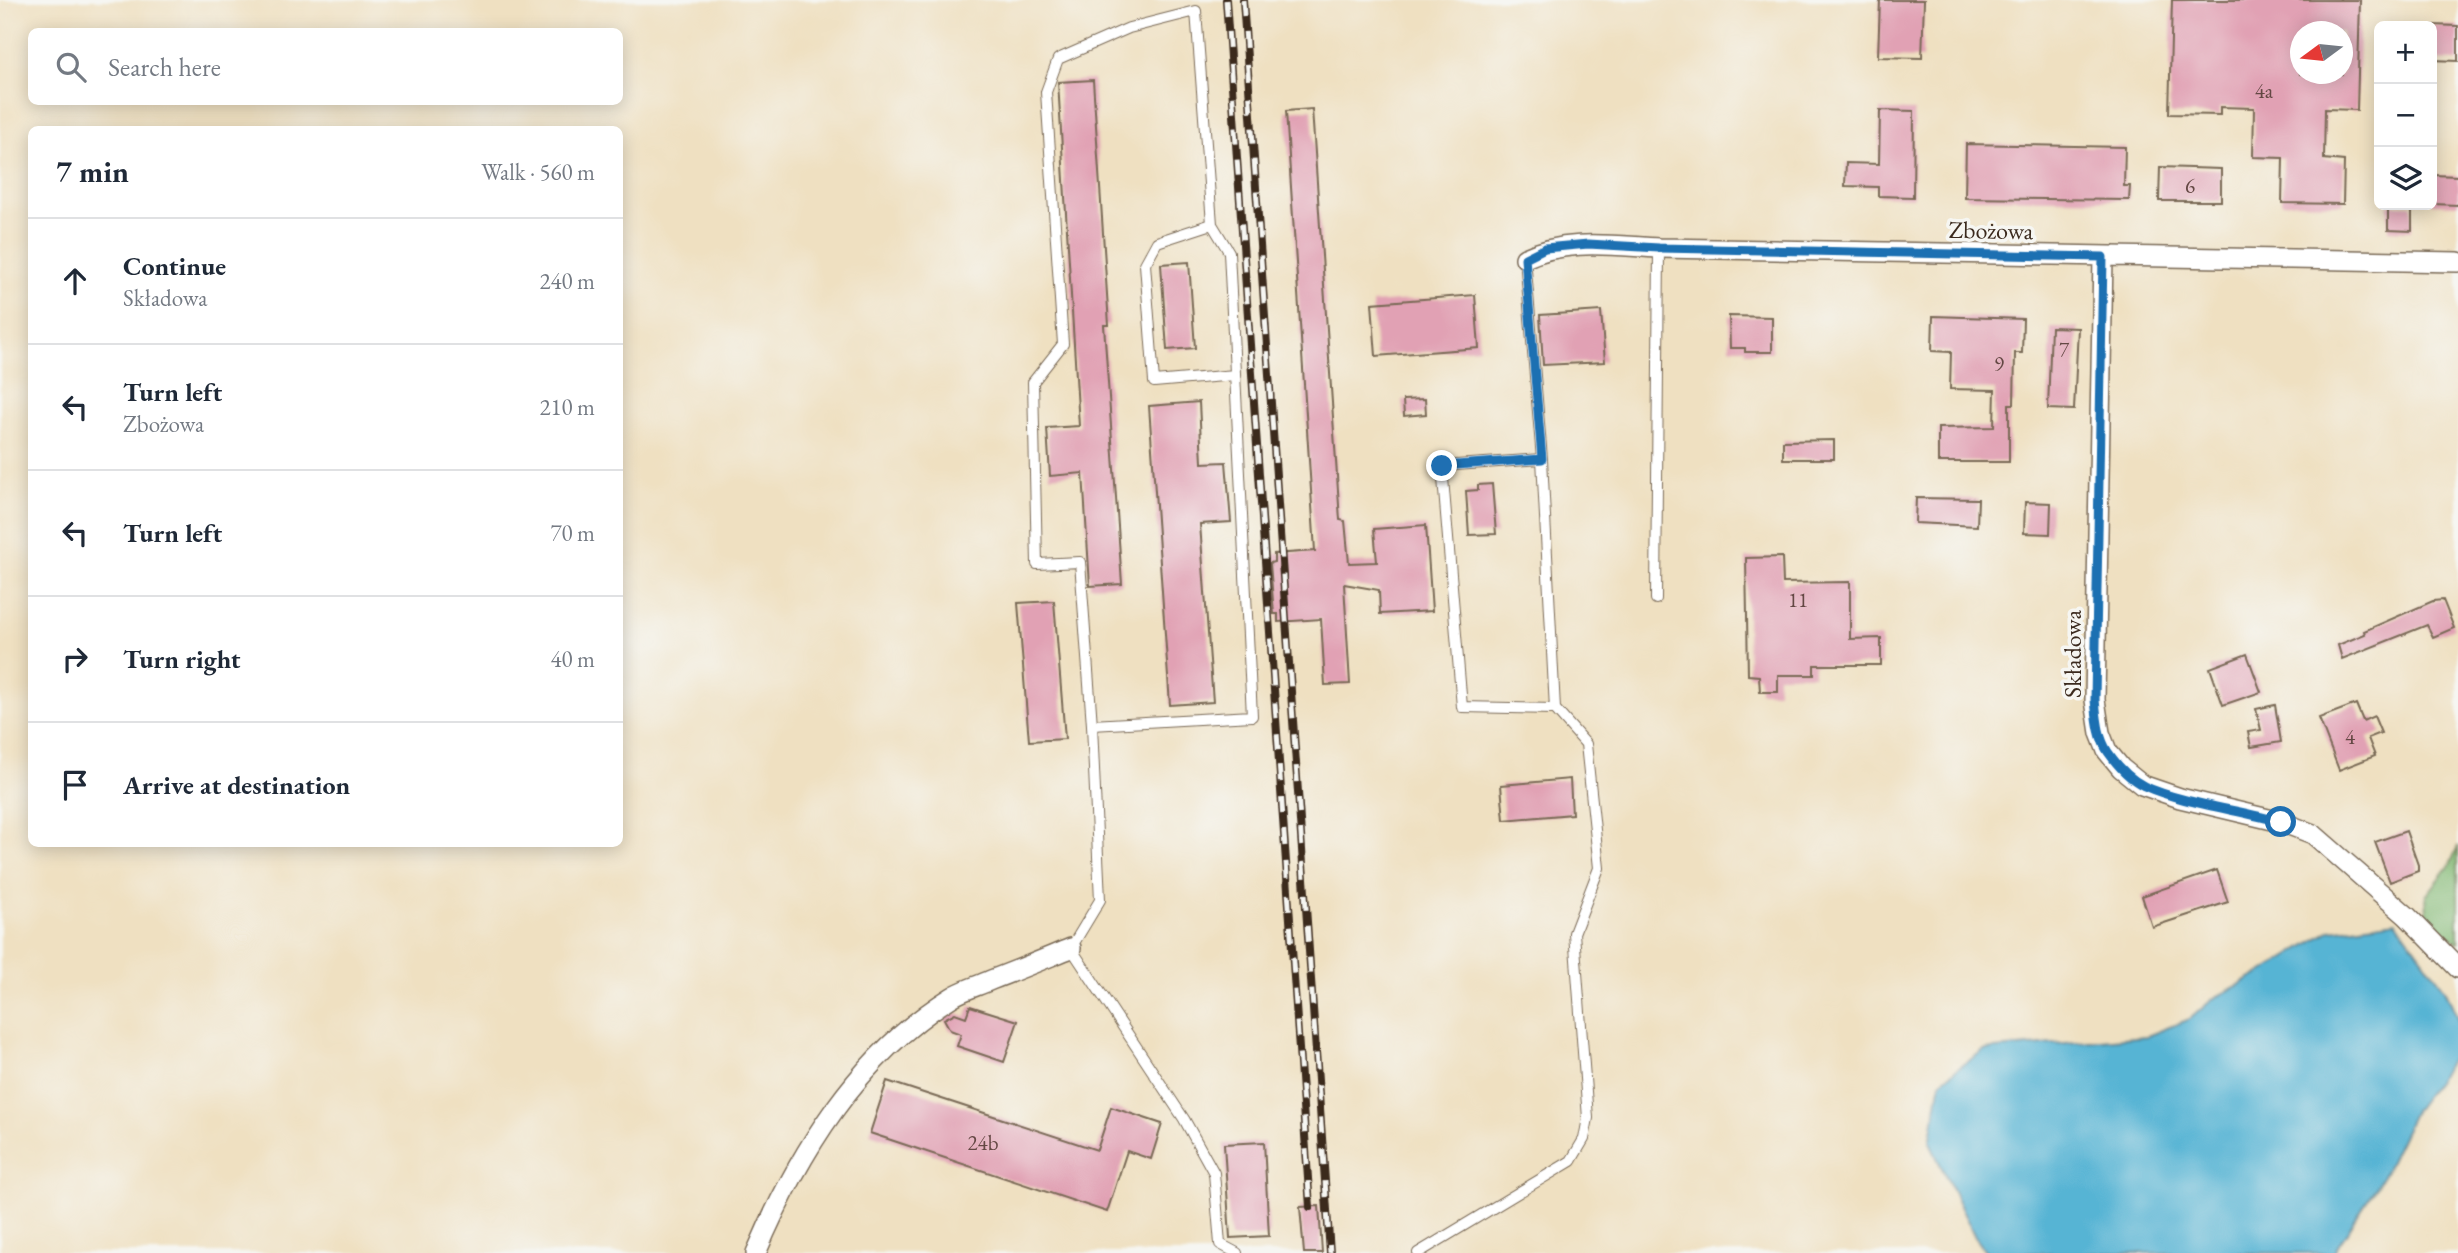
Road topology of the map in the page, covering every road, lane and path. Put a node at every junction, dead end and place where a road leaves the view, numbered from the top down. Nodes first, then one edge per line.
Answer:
1 (1212, 223) junction
2 (1659, 248) junction
3 (2103, 257) junction
4 (1525, 258) joint
5 (2458, 262) edge
6 (1235, 375) junction
7 (1542, 459) junction
8 (1656, 599) dead end
9 (1555, 709) junction
10 (1092, 726) junction
11 (1071, 948) junction
12 (2458, 968) edge
13 (756, 1253) edge
14 (1237, 1253) edge
15 (1418, 1253) edge

1 - 6 lane
1 - 6 lane
1 - 10 lane
2 - 3 street, Zbożowa
2 - 4 street, Zbożowa
2 - 8 lane
3 - 5 street, Zbożowa
3 - 12 street, Składowa
4 - 7 lane
6 - 10 lane
7 - 9 lane
7 - 9 lane
9 - 15 lane
10 - 11 lane
11 - 13 street
11 - 14 lane

